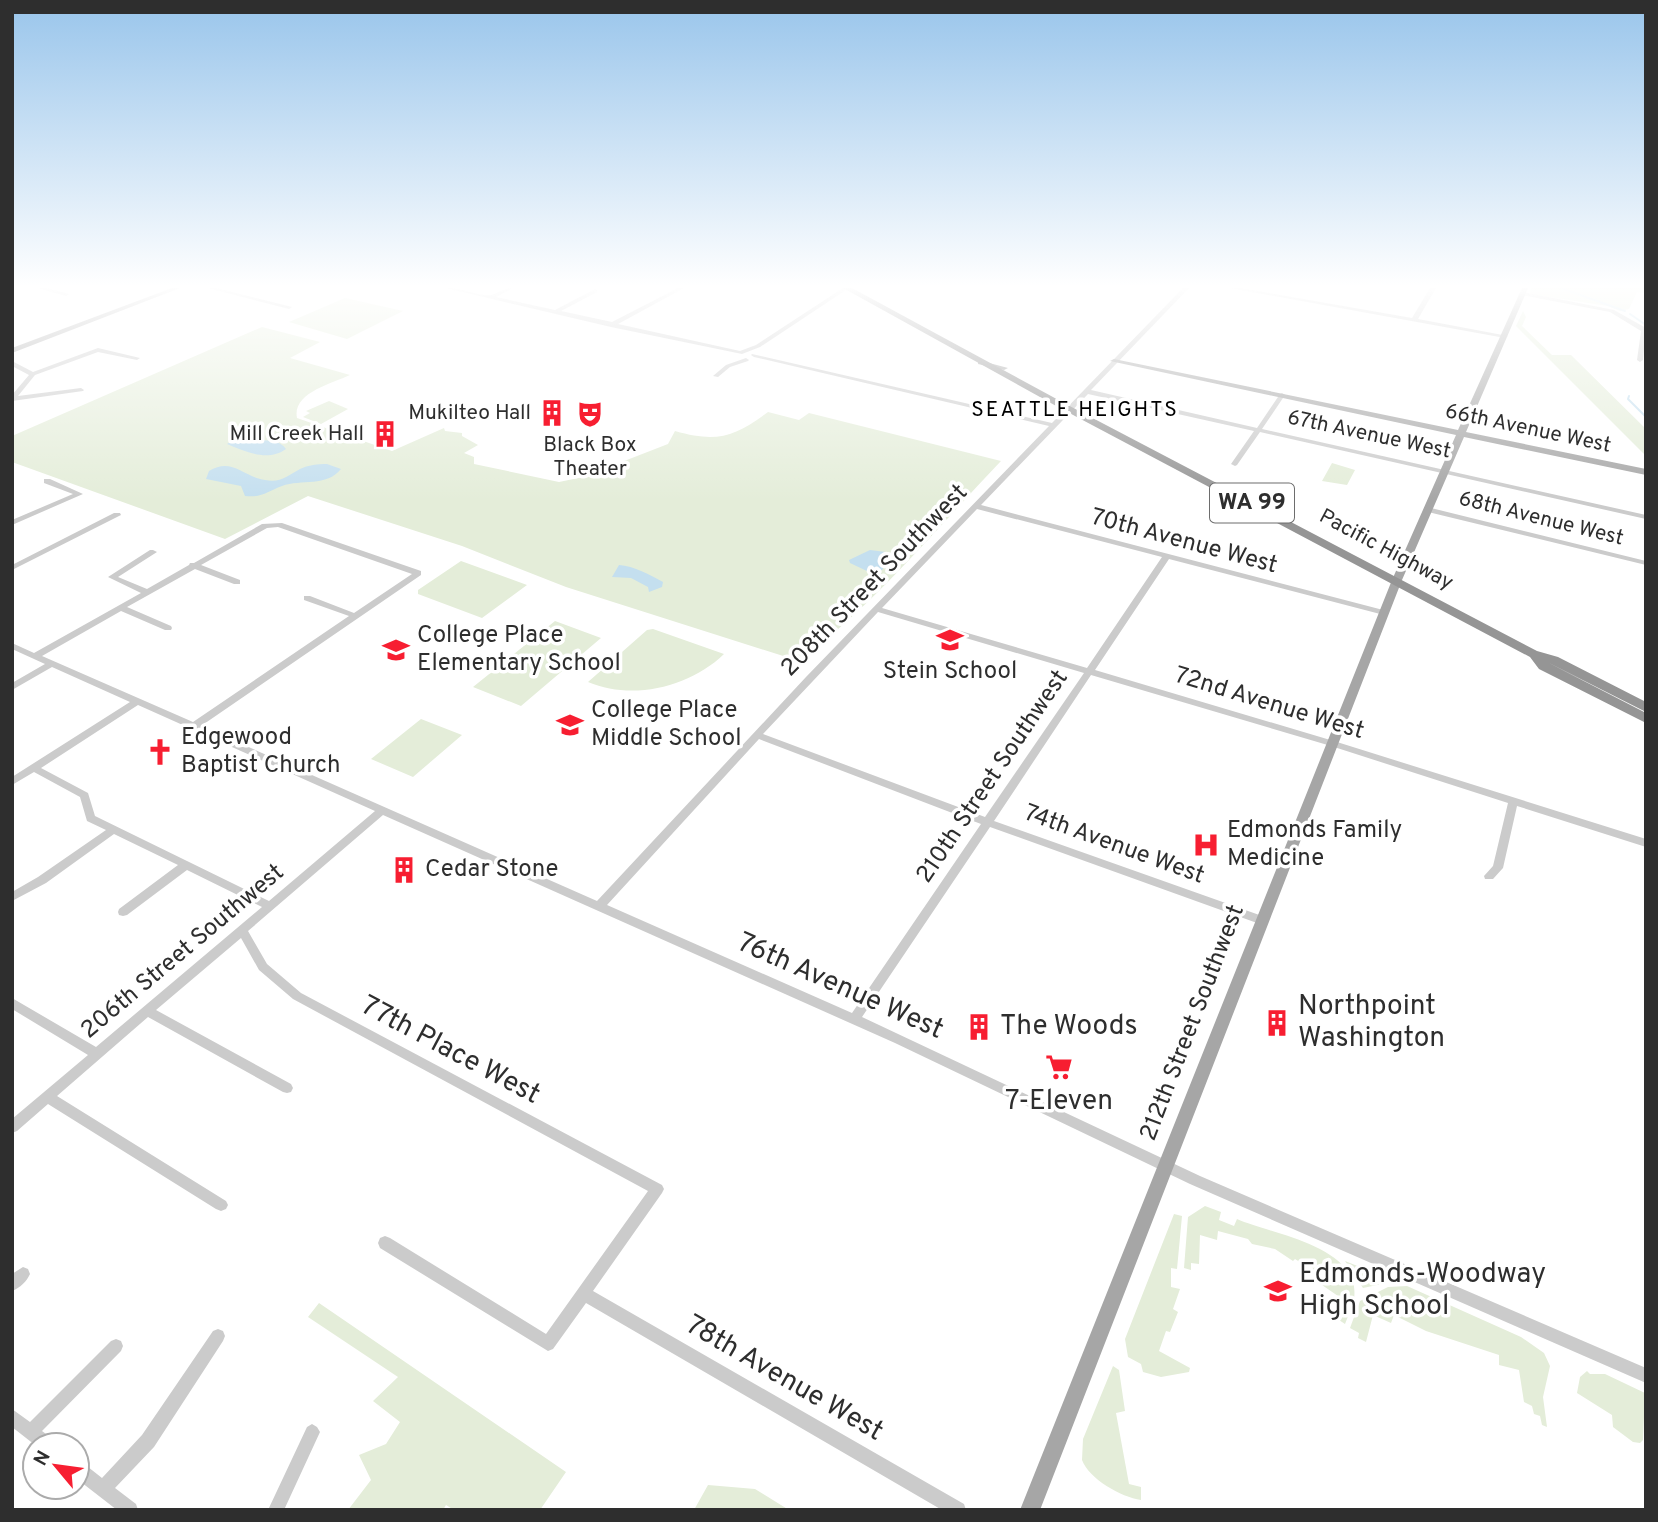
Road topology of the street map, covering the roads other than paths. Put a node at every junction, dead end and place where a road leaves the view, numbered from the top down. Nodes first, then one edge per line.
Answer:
1 (74, 359) edge
2 (733, 359) edge
3 (746, 359) edge
4 (761, 359) edge
5 (1494, 359) edge
6 (984, 360) joint
7 (1114, 361) joint
8 (12, 363) edge
9 (728, 366) junction
10 (33, 374) junction
11 (716, 376) dead end
12 (81, 390) dead end
13 (1085, 391) junction
14 (1282, 395) junction
15 (12, 399) edge
16 (1069, 407) junction
17 (1051, 425) junction
18 (1258, 429) junction
19 (1461, 432) junction
20 (1235, 464) dead end
21 (1445, 470) junction
22 (1646, 472) edge
23 (47, 481) dead end
24 (975, 506) junction
25 (1427, 509) junction
26 (117, 516) dead end
27 (1646, 517) edge
28 (12, 523) edge
29 (153, 552) dead end
30 (1166, 558) junction
31 (1646, 563) edge
32 (193, 565) junction
33 (12, 569) edge
34 (1397, 580) junction
35 (237, 582) dead end
36 (146, 592) junction
37 (307, 598) dead end
38 (120, 607) junction
39 (878, 609) junction
40 (1384, 613) junction
41 (356, 616) junction
42 (168, 628) dead end
43 (15, 650) edge
44 (1533, 654) junction
45 (35, 656) junction
46 (51, 664) junction
47 (1089, 672) junction
48 (12, 687) edge
49 (138, 701) junction
50 (1619, 705) junction
51 (1646, 711) edge
52 (1646, 719) edge
53 (194, 726) junction
54 (757, 735) junction
55 (1334, 744) junction
56 (34, 768) junction
57 (12, 782) edge
58 (1513, 802) junction
59 (382, 810) junction
60 (987, 822) junction
61 (114, 829) junction
62 (1646, 843) edge
63 (185, 866) junction
64 (1489, 876) dead end
65 (12, 897) edge
66 (270, 906) junction
67 (598, 907) junction
68 (123, 912) dead end
69 (1261, 920) junction
70 (242, 930) junction
71 (12, 1003) edge
72 (147, 1011) junction
73 (855, 1019) junction
74 (97, 1054) junction
75 (287, 1088) dead end
76 (47, 1096) junction
77 (12, 1126) edge
78 (1165, 1166) junction
79 (221, 1205) dead end
80 (385, 1243) dead end
81 (584, 1294) junction
82 (218, 1336) dead end
83 (116, 1346) dead end
84 (1646, 1376) edge
85 (12, 1418) edge
86 (30, 1431) edge
87 (32, 1431) edge
88 (312, 1432) dead end
89 (91, 1480) edge
90 (103, 1489) junction
91 (130, 1510) edge
92 (276, 1510) edge
93 (957, 1510) edge
94 (1030, 1510) edge

1 - 10 street
2 - 9 street
3 - 9 street
4 - 17 street
5 - 19 main road, 212th Street Southwest
6 - 16 highway, Pacific Highway / WA 99
6 - 16 highway, Pacific Highway / WA 99
7 - 13 street, 208th Street Southwest
7 - 14 main road, 66th Avenue West
8 - 10 street
9 - 11 street
10 - 15 street
12 - 15 street
13 - 16 street, 208th Street Southwest
13 - 18 street, 67th Avenue West
14 - 18 street
14 - 19 main road, 66th Avenue West
16 - 17 street, 208th Street Southwest
16 - 34 highway, Pacific Highway / WA 99
17 - 24 street, 208th Street Southwest
18 - 20 street
18 - 21 street, 67th Avenue West
19 - 21 main road, 212th Street Southwest
19 - 22 main road, 66th Avenue West
21 - 25 main road, 212th Street Southwest
21 - 27 street, 67th Avenue West
23 - 28 street
24 - 30 street, 70th Avenue West
24 - 39 street, 208th Street Southwest
25 - 31 street, 68th Avenue West
25 - 34 main road, 212th Street Southwest
26 - 33 street
29 - 36 street
30 - 40 street, 70th Avenue West
30 - 47 street, 210th Street Southwest
32 - 35 street
32 - 36 street
32 - 41 street
34 - 40 main road, 212th Street Southwest
34 - 44 highway, Pacific Highway / WA 99
36 - 38 street
37 - 41 street
38 - 42 street
38 - 45 street
39 - 47 street, 72nd Avenue West
39 - 54 street, 208th Street Southwest
40 - 55 main road, 212th Street Southwest
41 - 53 street
43 - 45 street, 76th Avenue West
44 - 50 highway, Pacific Highway / WA 99
44 - 51 highway, Pacific Highway / WA 99
45 - 46 street, 76th Avenue West
46 - 48 street
46 - 49 street, 76th Avenue West
47 - 55 street, 72nd Avenue West
47 - 60 street, 210th Street Southwest
49 - 53 street, 76th Avenue West
49 - 56 street
50 - 51 main road
50 - 52 highway, Pacific Highway / WA 99
53 - 59 street, 76th Avenue West
54 - 60 street, 74th Avenue West
54 - 67 street, 208th Street Southwest
55 - 58 street, 72nd Avenue West
55 - 69 main road, 212th Street Southwest
56 - 57 street
56 - 61 street
58 - 62 street, 72nd Avenue West
58 - 64 street
59 - 66 street, 206th Street Southwest
59 - 67 street, 76th Avenue West
60 - 69 street, 74th Avenue West
60 - 73 street, 210th Street Southwest
61 - 63 street
61 - 65 street
63 - 66 street
63 - 68 street
66 - 70 street, 206th Street Southwest
67 - 73 street, 76th Avenue West
69 - 78 main road, 212th Street Southwest
70 - 72 street, 206th Street Southwest
70 - 81 street, 77th Place West
71 - 74 street
72 - 74 street, 206th Street Southwest
72 - 75 street
73 - 78 street, 76th Avenue West
74 - 76 street, 206th Street Southwest
76 - 77 street, 206th Street Southwest
76 - 79 street
78 - 84 street, 76th Avenue West
78 - 94 main road, 212th Street Southwest
80 - 81 street
81 - 93 street, 78th Avenue West
82 - 90 street
83 - 87 street
85 - 86 street
88 - 92 street
89 - 90 street
90 - 91 street

